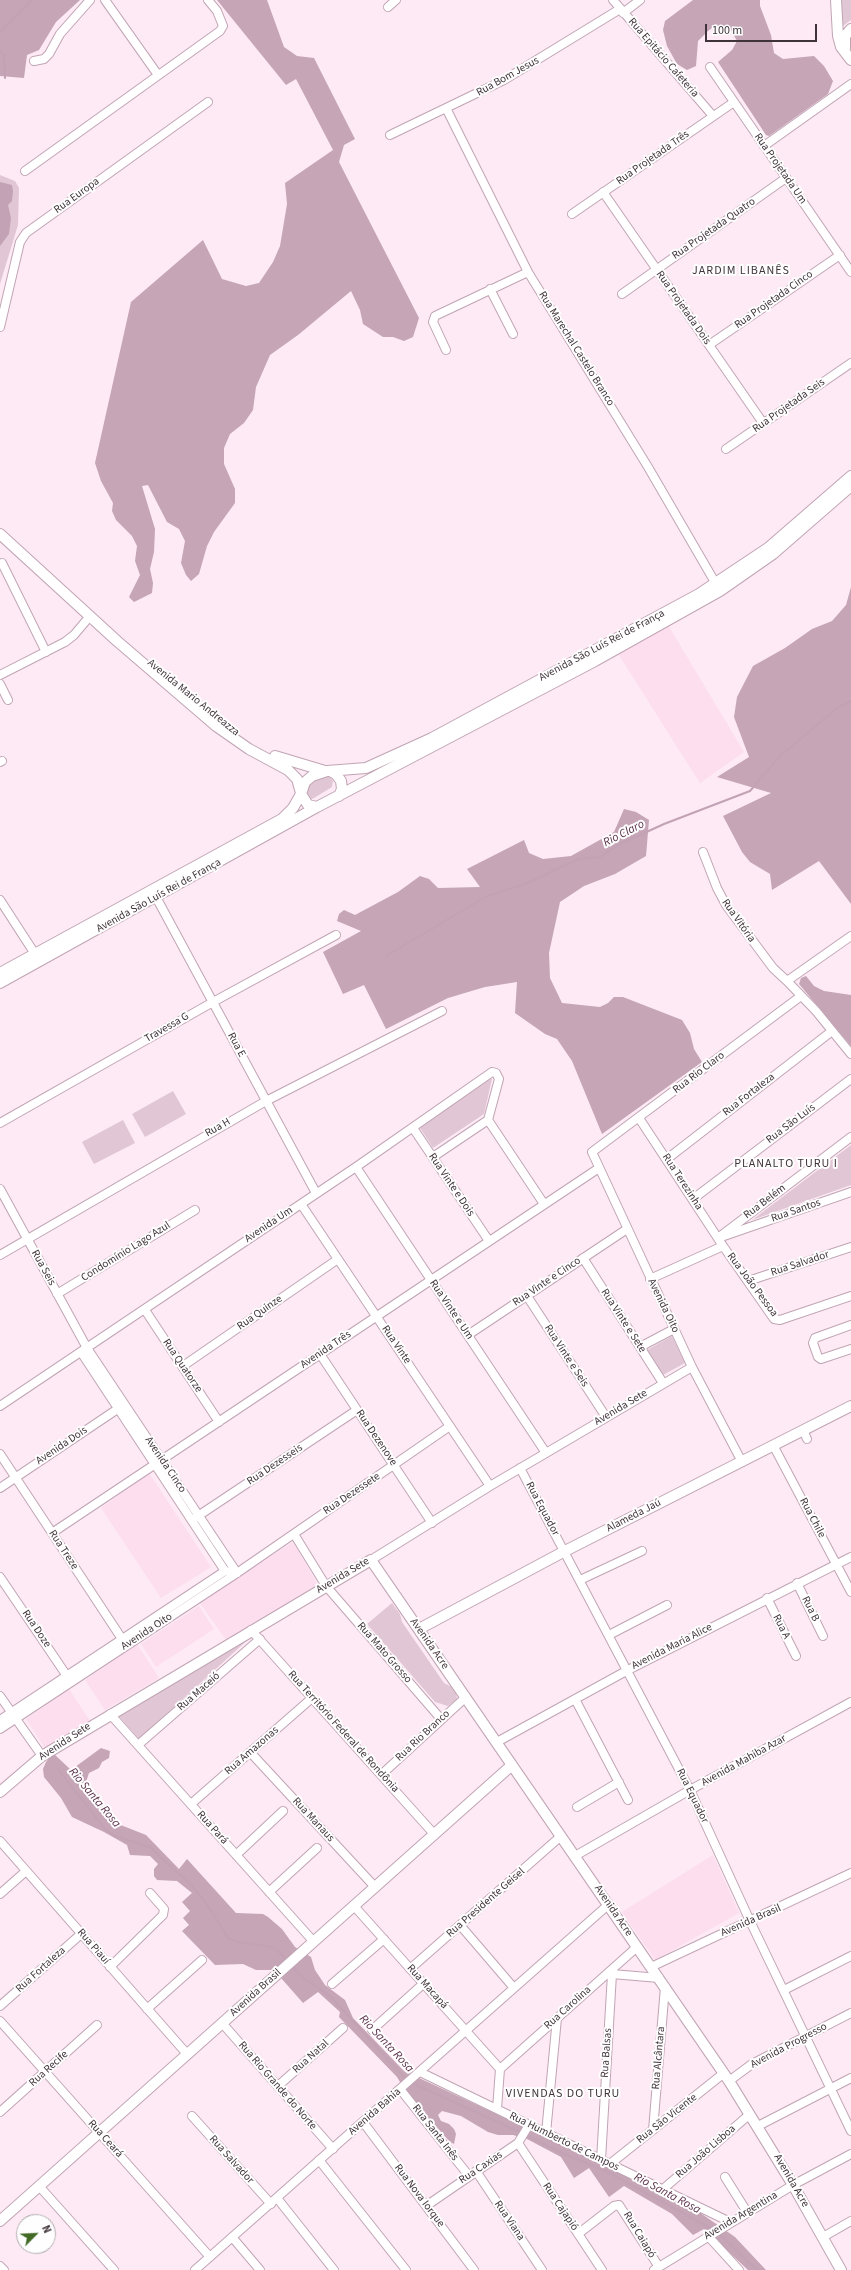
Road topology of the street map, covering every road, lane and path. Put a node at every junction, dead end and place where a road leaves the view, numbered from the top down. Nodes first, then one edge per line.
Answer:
1 (90, 0) edge
2 (106, 0) edge
3 (208, 0) edge
4 (396, 0) edge
5 (613, 0) edge
6 (640, 0) edge
7 (836, 0) edge
8 (388, 7) dead end
9 (622, 11) junction
10 (851, 29) edge
11 (851, 60) edge
12 (34, 61) dead end
13 (710, 67) dead end
14 (158, 75) junction
15 (851, 84) edge
16 (208, 102) dead end
17 (734, 102) junction
18 (446, 108) junction
19 (713, 116) junction
20 (390, 135) dead end
21 (764, 146) junction
22 (25, 171) dead end
23 (786, 178) junction
24 (603, 192) junction
25 (572, 214) dead end
26 (840, 255) junction
27 (657, 270) junction
28 (528, 272) junction
29 (851, 272) edge
30 (490, 290) junction
31 (622, 294) dead end
32 (0, 327) edge
33 (513, 334) dead end
34 (709, 345) junction
35 (446, 350) dead end
36 (851, 363) edge
37 (763, 424) junction
38 (726, 449) dead end
39 (851, 476) edge
40 (851, 486) edge
41 (0, 534) edge
42 (2, 563) dead end
43 (716, 584) junction
44 (90, 616) junction
45 (46, 652) junction
46 (0, 675) edge
47 (0, 684) edge
48 (8, 700) dead end
49 (328, 771) junction
50 (301, 793) junction
51 (339, 796) junction
52 (317, 807) junction
53 (703, 852) dead end
54 (156, 897) junction
55 (0, 900) edge
56 (336, 935) dead end
57 (851, 936) edge
58 (35, 954) junction
59 (0, 973) edge
60 (787, 981) junction
61 (0, 984) edge
62 (801, 996) junction
63 (212, 1002) junction
64 (442, 1011) dead end
65 (832, 1031) junction
66 (851, 1054) edge
67 (851, 1079) edge
68 (266, 1101) junction
69 (639, 1118) junction
70 (488, 1120) junction
71 (0, 1123) edge
72 (413, 1128) junction
73 (851, 1137) edge
74 (595, 1148) joint
75 (433, 1157) junction
76 (667, 1159) junction
77 (356, 1167) junction
78 (599, 1168) junction
79 (0, 1189) edge
80 (851, 1192) edge
81 (316, 1194) junction
82 (693, 1199) junction
83 (301, 1204) junction
84 (544, 1204) junction
85 (195, 1210) dead end
86 (627, 1229) junction
87 (27, 1238) junction
88 (718, 1238) junction
89 (489, 1241) junction
90 (723, 1246) junction
91 (851, 1247) edge
92 (0, 1255) edge
93 (583, 1258) junction
94 (338, 1259) junction
95 (650, 1279) junction
96 (431, 1280) junction
97 (748, 1281) junction
98 (57, 1294) junction
99 (527, 1296) junction
100 (851, 1296) edge
101 (145, 1310) junction
102 (376, 1317) junction
103 (851, 1325) edge
104 (674, 1329) junction
105 (468, 1335) junction
106 (640, 1347) junction
107 (851, 1349) edge
108 (84, 1350) junction
109 (320, 1354) junction
110 (183, 1366) junction
111 (692, 1367) junction
112 (663, 1383) junction
113 (0, 1406) edge
114 (121, 1406) junction
115 (851, 1406) edge
116 (357, 1410) junction
117 (606, 1417) junction
118 (220, 1422) junction
119 (450, 1426) junction
120 (773, 1445) junction
121 (546, 1453) junction
122 (0, 1454) edge
123 (158, 1462) junction
124 (742, 1462) junction
125 (394, 1466) junction
126 (520, 1468) junction
127 (15, 1478) junction
128 (490, 1486) junction
129 (0, 1488) edge
130 (195, 1518) junction
131 (432, 1523) junction
132 (52, 1533) junction
133 (294, 1534) junction
134 (565, 1551) junction
135 (642, 1551) dead end
136 (851, 1557) edge
137 (371, 1560) junction
138 (837, 1564) junction
139 (225, 1571) junction
140 (237, 1573) junction
141 (0, 1577) edge
142 (580, 1580) junction
143 (797, 1583) junction
144 (326, 1586) junction
145 (851, 1592) edge
146 (766, 1598) junction
147 (667, 1605) dead end
148 (419, 1629) junction
149 (251, 1630) junction
150 (609, 1635) junction
151 (822, 1636) dead end
152 (260, 1639) junction
153 (124, 1642) junction
154 (796, 1656) dead end
155 (628, 1670) junction
156 (69, 1679) junction
157 (0, 1696) edge
158 (466, 1697) junction
159 (312, 1698) junction
160 (575, 1699) junction
161 (851, 1702) edge
162 (110, 1714) junction
163 (14, 1716) junction
164 (441, 1719) junction
165 (0, 1720) edge
166 (0, 1730) edge
167 (497, 1742) junction
168 (138, 1745) junction
169 (250, 1752) junction
170 (42, 1756) junction
171 (512, 1765) junction
172 (381, 1775) junction
173 (619, 1782) junction
174 (690, 1790) junction
175 (0, 1792) edge
176 (628, 1800) dead end
177 (191, 1804) junction
178 (577, 1807) dead end
179 (283, 1811) dead end
180 (434, 1834) junction
181 (561, 1836) junction
182 (0, 1841) edge
183 (317, 1848) dead end
184 (236, 1855) junction
185 (575, 1856) junction
186 (26, 1871) junction
187 (851, 1873) edge
188 (375, 1887) junction
189 (269, 1892) junction
190 (150, 1893) dead end
191 (0, 1894) edge
192 (608, 1905) junction
193 (354, 1906) junction
194 (750, 1921) junction
195 (460, 1925) junction
196 (81, 1934) junction
197 (384, 1940) junction
198 (314, 1942) junction
199 (637, 1947) junction
200 (851, 1956) edge
201 (202, 1960) dead end
202 (110, 1967) junction
203 (651, 1967) junction
204 (410, 1969) junction
205 (611, 1972) junction
206 (662, 1983) junction
207 (332, 1984) dead end
208 (424, 1984) junction
209 (514, 1988) junction
210 (784, 1990) junction
211 (0, 2006) edge
212 (147, 2009) junction
213 (851, 2013) edge
214 (556, 2018) junction
215 (0, 2021) edge
216 (222, 2023) junction
217 (97, 2025) dead end
218 (343, 2028) dead end
219 (372, 2030) dead end
220 (466, 2031) junction
221 (806, 2038) junction
222 (187, 2054) junction
223 (500, 2069) junction
224 (45, 2072) junction
225 (417, 2074) junction
226 (727, 2077) junction
227 (851, 2078) edge
228 (278, 2086) junction
229 (402, 2087) junction
230 (830, 2088) junction
231 (497, 2109) junction
232 (0, 2112) edge
233 (750, 2114) junction
234 (192, 2116) dead end
235 (363, 2122) junction
236 (758, 2126) junction
237 (528, 2127) junction
238 (653, 2130) junction
239 (851, 2131) edge
240 (99, 2132) junction
241 (546, 2133) junction
242 (519, 2142) junction
243 (333, 2149) junction
244 (851, 2154) edge
245 (601, 2160) junction
246 (321, 2162) junction
247 (610, 2164) junction
248 (472, 2174) junction
249 (725, 2177) dead end
250 (793, 2185) junction
251 (39, 2186) junction
252 (662, 2190) junction
253 (276, 2201) junction
254 (426, 2206) junction
255 (747, 2212) junction
256 (0, 2221) edge
257 (851, 2221) edge
258 (726, 2224) junction
259 (578, 2234) junction
260 (710, 2235) junction
261 (822, 2237) junction
262 (234, 2240) junction
263 (210, 2257) junction
264 (0, 2266) edge
265 (539, 2269) edge
266 (656, 2269) edge
267 (4, 2270) edge
268 (114, 2270) edge
269 (195, 2270) edge
270 (260, 2270) edge
271 (334, 2270) edge
272 (406, 2270) edge
273 (474, 2270) edge
274 (602, 2270) edge
275 (739, 2270) edge
276 (841, 2270) edge

1 - 12 street
2 - 14 street
3 - 14 street
4 - 8 street
5 - 9 street, Rua Epitácio Cafeteria
6 - 9 street, Rua Bom Jesus
7 - 11 main road
9 - 18 street, Rua Bom Jesus
9 - 19 street, Rua Epitácio Cafeteria
10 - 11 main road
13 - 17 street, Rua Projetada Um
14 - 22 street
15 - 21 street
16 - 32 street, Rua Europa
17 - 19 street, Rua Projetada Três
17 - 21 street, Rua Projetada Um
18 - 20 street, Rua Bom Jesus
18 - 28 street, Rua Marechal Castelo Branco
19 - 24 street, Rua Projetada Três
21 - 23 street, Rua Projetada Um
23 - 26 street, Rua Projetada Um
23 - 27 street, Rua Projetada Quatro
24 - 25 street, Rua Projetada Três
24 - 27 street, Rua Projetada Dois
26 - 29 street, Rua Projetada Um
26 - 34 street, Rua Projetada Cinco
27 - 31 street, Rua Projetada Quatro
27 - 34 street, Rua Projetada Dois
28 - 30 street
28 - 43 street, Rua Marechal Castelo Branco
30 - 33 street
30 - 35 street
34 - 37 street, Rua Projetada Dois
36 - 37 street, Rua Projetada Seis
37 - 38 street, Rua Projetada Seis
39 - 43 main road, Avenida São Luís Rei de França
40 - 51 main road, Avenida São Luís Rei de França
41 - 44 main road, Avenida Mario Andreazza
42 - 45 street
43 - 49 main road, Avenida São Luís Rei de França
44 - 45 street
44 - 49 main road, Avenida Mario Andreazza
44 - 50 main road, Avenida Mario Andreazza
45 - 46 street
47 - 48 street
49 - 50 main road
49 - 51 main road
50 - 52 main road
50 - 58 main road, Avenida São Luís Rei de França
51 - 52 main road
52 - 54 main road, Avenida São Luís Rei de França
53 - 60 street, Rua Vitória
54 - 61 main road, Avenida São Luís Rei de França
54 - 63 street, Rua E
55 - 58 street
56 - 63 street, Travessa G
57 - 60 street
58 - 59 main road, Avenida São Luís Rei de França
60 - 62 street, Rua Vitória
62 - 65 street, Rua Vitória
62 - 69 street, Rua Rio Claro
63 - 68 street, Rua E
63 - 71 street, Travessa G
64 - 68 street, Rua H
65 - 66 street
65 - 76 street, Rua Fortaleza
67 - 82 street, Rua São Luís
68 - 81 street, Rua E
68 - 87 street, Rua H
69 - 74 street, Rua Rio Claro
69 - 76 street, Rua Terezinha
70 - 72 street, Avenida Um
70 - 75 street
70 - 84 street
72 - 75 street, Rua Vinte e Dois
72 - 77 street, Avenida Um
73 - 88 street, Rua Belém
74 - 78 street, Avenida Oito
75 - 89 street, Rua Vinte e Dois
76 - 82 street, Rua Terezinha
77 - 81 street, Avenida Um
77 - 96 street, Rua Vinte e Um
78 - 84 street, Avenida Três
78 - 86 street, Avenida Oito
79 - 87 street, Rua Seis
80 - 88 street, Rua Santos
81 - 83 street, Avenida Um
82 - 88 street, Rua Terezinha
83 - 94 street, Rua Vinte
83 - 101 street, Avenida Um
84 - 89 street, Avenida Três
85 - 98 street, Condomínio Lago Azul
86 - 93 street, Rua Vinte e Cinco
86 - 95 street, Avenida Oito
87 - 92 street, Rua H
87 - 98 street, Rua Seis
88 - 90 street, Rua Terezinha
89 - 96 street, Avenida Três
90 - 95 street
90 - 97 street, Rua João Pessoa
91 - 97 street, Rua Salvador
93 - 99 street, Rua Vinte e Cinco
93 - 106 street, Rua Vinte e Sete
94 - 102 street, Rua Vinte
94 - 110 street, Rua Quinze
95 - 104 street, Avenida Oito
96 - 102 street, Avenida Três
96 - 105 street, Rua Vinte e Um
97 - 100 street, Rua João Pessoa
98 - 108 street, Rua Seis
99 - 105 street, Rua Vinte e Cinco
99 - 117 street, Rua Vinte e Seis
101 - 108 street, Avenida Um
101 - 110 street, Rua Quatorze
102 - 109 street, Avenida Três
102 - 119 street, Rua Vinte
103 - 107 street
104 - 106 street
104 - 111 street, Avenida Oito
105 - 121 street, Rua Vinte e Um
106 - 112 street, Rua Vinte e Sete
108 - 113 street, Avenida Um
108 - 114 street, Avenida Cinco
109 - 116 street, Rua Dezenove
109 - 118 street, Avenida Três
110 - 118 street, Rua Quatorze
111 - 112 street, Avenida Sete
111 - 124 street, Avenida Oito
112 - 117 street, Avenida Sete
114 - 123 street, Avenida Cinco
114 - 127 street, Avenida Dois
115 - 120 main road, Alameda Jaú
116 - 125 street, Rua Dezenove
116 - 130 street, Rua Dezesseis
117 - 121 street, Avenida Sete
118 - 123 street, Avenida Três
119 - 125 street, Rua Dezessete
119 - 128 street, Rua Vinte
120 - 124 main road, Alameda Jaú
120 - 138 street, Rua Chile
121 - 126 street, Avenida Sete
122 - 127 street, Rua Treze
123 - 130 street, Avenida Cinco
123 - 132 street, Avenida Três
124 - 134 main road, Alameda Jaú
125 - 131 street, Rua Dezenove
125 - 133 street, Rua Dezessete
126 - 128 street, Avenida Sete
126 - 134 street, Rua Equador
127 - 129 street, Avenida Dois
127 - 132 street, Rua Treze
128 - 131 street, Avenida Sete
130 - 139 street, Avenida Cinco
130 - 140 street, Avenida Cinco
131 - 137 street, Avenida Sete
132 - 153 street, Rua Treze
133 - 140 street, Avenida Oito
133 - 144 street, Rua Mato Grosso
134 - 142 street, Rua Equador
134 - 148 main road, Alameda Jaú
135 - 142 street
136 - 138 street, Avenida Maria Alice
137 - 144 main road, Avenida Sete
137 - 148 main road, Avenida Acre
138 - 143 street, Avenida Maria Alice
138 - 145 street, Rua Chile
139 - 140 street
139 - 153 street
140 - 153 street, Avenida Oito
141 - 156 street, Rua Doze
142 - 150 street, Rua Equador
143 - 146 street, Avenida Maria Alice
143 - 151 street, Rua B
144 - 149 main road, Avenida Sete
144 - 164 street, Rua Mato Grosso
146 - 154 street, Rua A
146 - 155 street, Avenida Maria Alice
147 - 150 street
148 - 158 main road, Avenida Acre
149 - 152 street, Rua Território Federal de Rondônia
149 - 162 main road, Avenida Sete
150 - 155 street, Rua Equador
152 - 159 street, Rua Território Federal de Rondônia
152 - 168 street, Rua Maceió
153 - 156 street
155 - 160 street, Avenida Maria Alice
155 - 174 street, Rua Equador
156 - 163 street
157 - 163 street
158 - 164 street, Rua Rio Branco
158 - 167 main road, Avenida Acre
159 - 169 street, Rua Amazonas
159 - 172 street, Rua Território Federal de Rondônia
160 - 167 street, Avenida Maria Alice
160 - 173 street
161 - 174 street, Avenida Mahiba Azar
162 - 168 street, Rua Pará
162 - 170 main road, Avenida Sete
163 - 165 street
163 - 166 street
163 - 170 street
164 - 172 street, Rua Rio Branco
167 - 171 main road, Avenida Acre
168 - 177 street, Rua Pará
169 - 177 street, Rua Amazonas
169 - 188 street, Rua Manaus
170 - 175 main road, Avenida Sete
171 - 180 main road, Avenida Brasil
171 - 181 main road, Avenida Acre
172 - 180 street, Rua Território Federal de Rondônia
173 - 176 street
173 - 178 street
174 - 185 street, Avenida Mahiba Azar
174 - 194 street, Rua Equador
177 - 184 street, Rua Pará
179 - 184 street
180 - 188 main road, Avenida Brasil
181 - 185 main road, Avenida Acre
181 - 195 street, Rua Presidente Geisel
182 - 186 street, Rua Piauí
183 - 189 street
184 - 189 street, Rua Pará
185 - 192 main road, Avenida Acre
186 - 191 street
186 - 196 street, Rua Piauí
187 - 194 street, Avenida Brasil
188 - 193 main road, Avenida Brasil
189 - 198 street, Rua Pará
190 - 202 street
192 - 199 main road, Avenida Acre
192 - 209 street, Avenida Bahia
193 - 197 street, Rua Macapá
193 - 198 main road, Avenida Brasil
194 - 203 street, Avenida Brasil
194 - 210 street, Rua Equador
195 - 204 street, Rua Presidente Geisel
195 - 209 street
196 - 202 street, Rua Piauí
196 - 211 street, Rua Fortaleza
197 - 204 street, Rua Macapá
197 - 207 street
198 - 216 main road, Avenida Brasil
199 - 203 main road, Avenida Acre
199 - 205 street, Rua Carolina
200 - 210 street
201 - 212 street
202 - 212 street, Rua Piauí
203 - 206 main road, Avenida Acre
204 - 208 street, Rua Macapá
205 - 206 street
205 - 214 street, Rua Carolina
205 - 245 street, Rua Balsas
206 - 226 main road, Avenida Acre
206 - 238 street, Rua Alcântara
208 - 219 street
208 - 220 street, Rua Macapá
209 - 220 street, Avenida Bahia
210 - 221 street, Rua Equador
212 - 222 street, Rua Piauí
213 - 221 street, Avenida Progresso
214 - 223 street, Rua Carolina
214 - 241 street
215 - 224 street, Rua Ceará
216 - 222 main road, Avenida Brasil
216 - 228 street, Rua Rio Grande do Norte
217 - 224 street, Rua Recife
218 - 228 street, Rua Natal
220 - 223 street, Rua Macapá
220 - 225 street, Avenida Bahia
221 - 226 street, Avenida Progresso
221 - 230 street, Rua Equador
222 - 240 main road, Avenida Brasil
223 - 231 street
224 - 232 street, Rua Recife
224 - 240 street, Rua Ceará
225 - 229 street, Avenida Bahia
225 - 231 street, Rua Humberto de Campos
226 - 233 main road, Avenida Acre
226 - 238 street, Rua São Vicente
227 - 230 street
228 - 243 street, Rua Rio Grande do Norte
229 - 235 street, Avenida Bahia
229 - 248 street, Rua Santa Inês
230 - 236 street
230 - 239 street, Rua Equador
231 - 237 street, Rua Humberto de Campos
233 - 236 main road, Avenida Acre
233 - 252 street, Rua João Lisboa
234 - 253 street, Rua Salvador
235 - 243 street, Avenida Bahia
235 - 254 street, Rua Nova Iorque
236 - 250 main road, Avenida Acre
237 - 241 street, Rua Humberto de Campos
237 - 242 street, Rua Caxias
238 - 247 street, Rua São Vicente
240 - 251 main road, Avenida Brasil
240 - 263 street, Rua Ceará
241 - 245 street, Rua Humberto de Campos
242 - 248 street, Rua Caxias
242 - 259 street, Rua Cajapió
243 - 246 street, Avenida Bahia
244 - 250 street, Avenida Argentina
245 - 247 street, Rua Humberto de Campos
246 - 253 street, Avenida Bahia
246 - 272 street
247 - 252 street, Rua Humberto de Campos
248 - 254 street, Rua Caxias
248 - 265 street, Rua Viana
249 - 255 street
250 - 255 street, Avenida Argentina
250 - 261 main road, Avenida Acre
251 - 256 main road, Avenida Brasil
251 - 268 street
252 - 258 street, Rua Humberto de Campos
253 - 262 street, Avenida Bahia
253 - 271 street, Rua Salvador
254 - 273 street, Rua Nova Iorque
255 - 258 street, Avenida Argentina
257 - 261 street
258 - 260 street, Avenida Argentina
259 - 266 street, Rua Caiapó
259 - 274 street, Rua Cajapió
260 - 266 street, Avenida Argentina
260 - 275 street
261 - 276 main road, Avenida Acre
262 - 263 street, Avenida Bahia
262 - 270 street
263 - 269 street, Avenida Bahia
264 - 267 street

